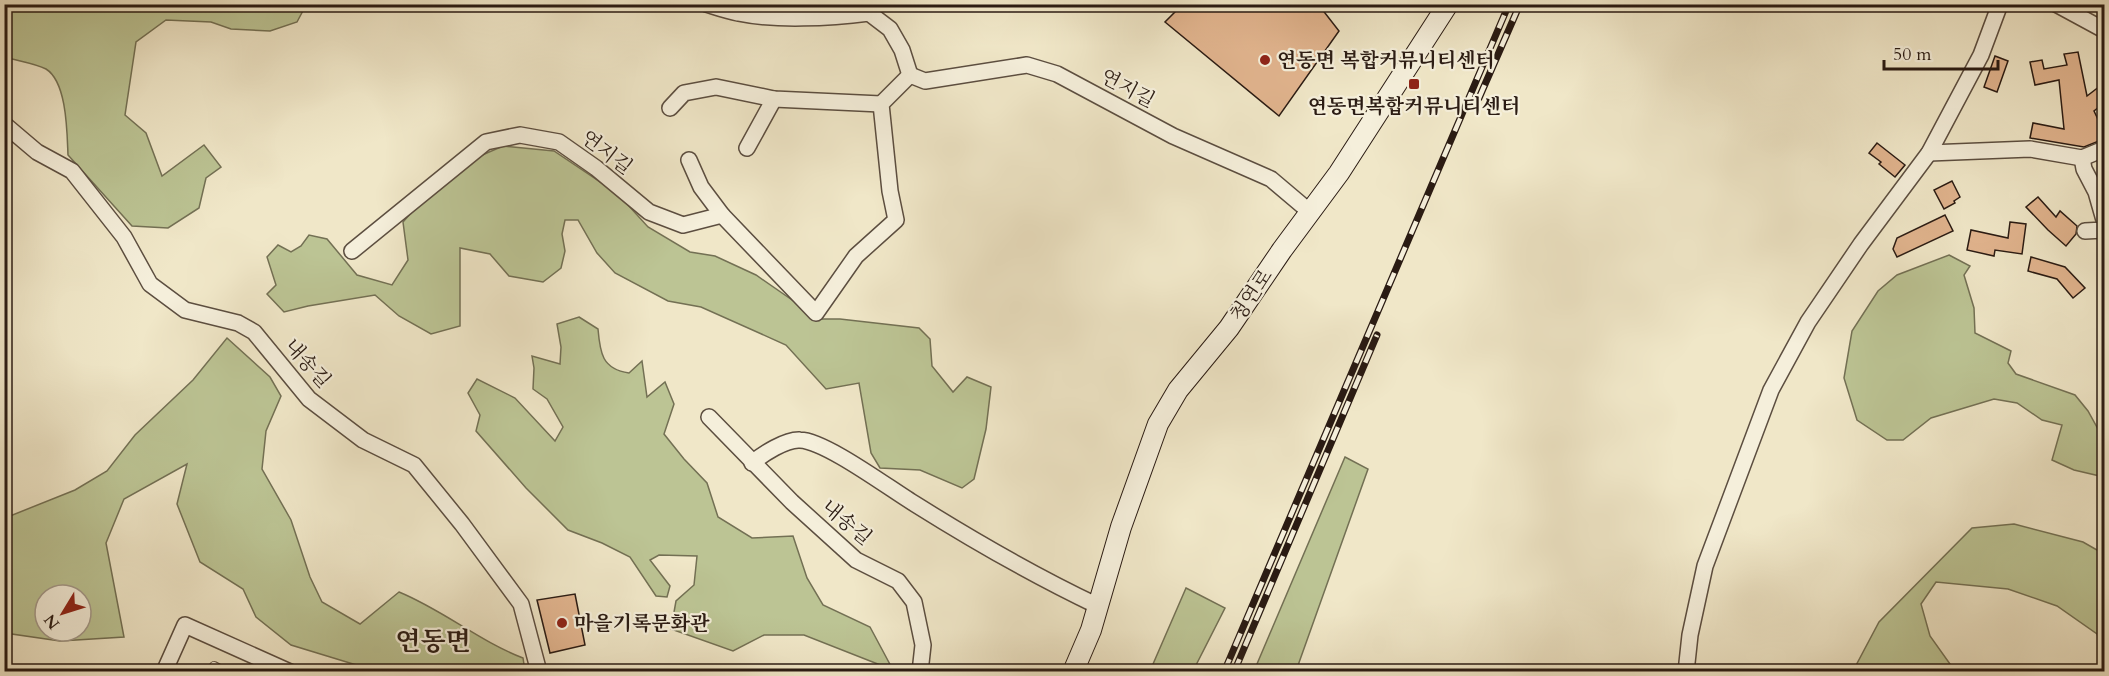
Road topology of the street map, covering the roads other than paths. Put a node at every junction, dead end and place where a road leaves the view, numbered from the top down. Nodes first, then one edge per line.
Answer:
1 (706, 4) edge
2 (1448, 4) edge
3 (2000, 4) edge
4 (2056, 4) edge
5 (2104, 30) edge
6 (910, 75) junction
7 (774, 99) junction
8 (881, 104) junction
9 (670, 108) dead end
10 (4, 124) edge
11 (747, 148) dead end
12 (2104, 149) edge
13 (1929, 153) junction
14 (2082, 158) junction
15 (689, 160) dead end
16 (1310, 212) junction
17 (722, 214) junction
18 (2104, 220) edge
19 (2104, 225) edge
20 (2085, 231) dead end
21 (352, 251) dead end
22 (709, 417) dead end
23 (752, 463) junction
24 (1098, 606) junction
25 (214, 666) dead end
26 (164, 672) edge
27 (225, 672) edge
28 (290, 672) edge
29 (539, 672) edge
30 (920, 672) edge
31 (1073, 672) edge
32 (1686, 672) edge

1 - 6 street
2 - 16 main road, 청연로
3 - 13 street
4 - 5 street
6 - 8 street
6 - 16 street, 연지길
7 - 8 street
7 - 9 street
7 - 11 street
8 - 17 street
10 - 29 street, 내송길
12 - 14 street
13 - 14 street
13 - 32 street
14 - 18 street
15 - 17 street
16 - 24 main road, 청연로
17 - 21 street, 연지길
19 - 20 street
22 - 23 street, 내송길
23 - 24 street
23 - 30 street, 내송길
24 - 31 main road, 청연로
25 - 27 lane
26 - 28 street

